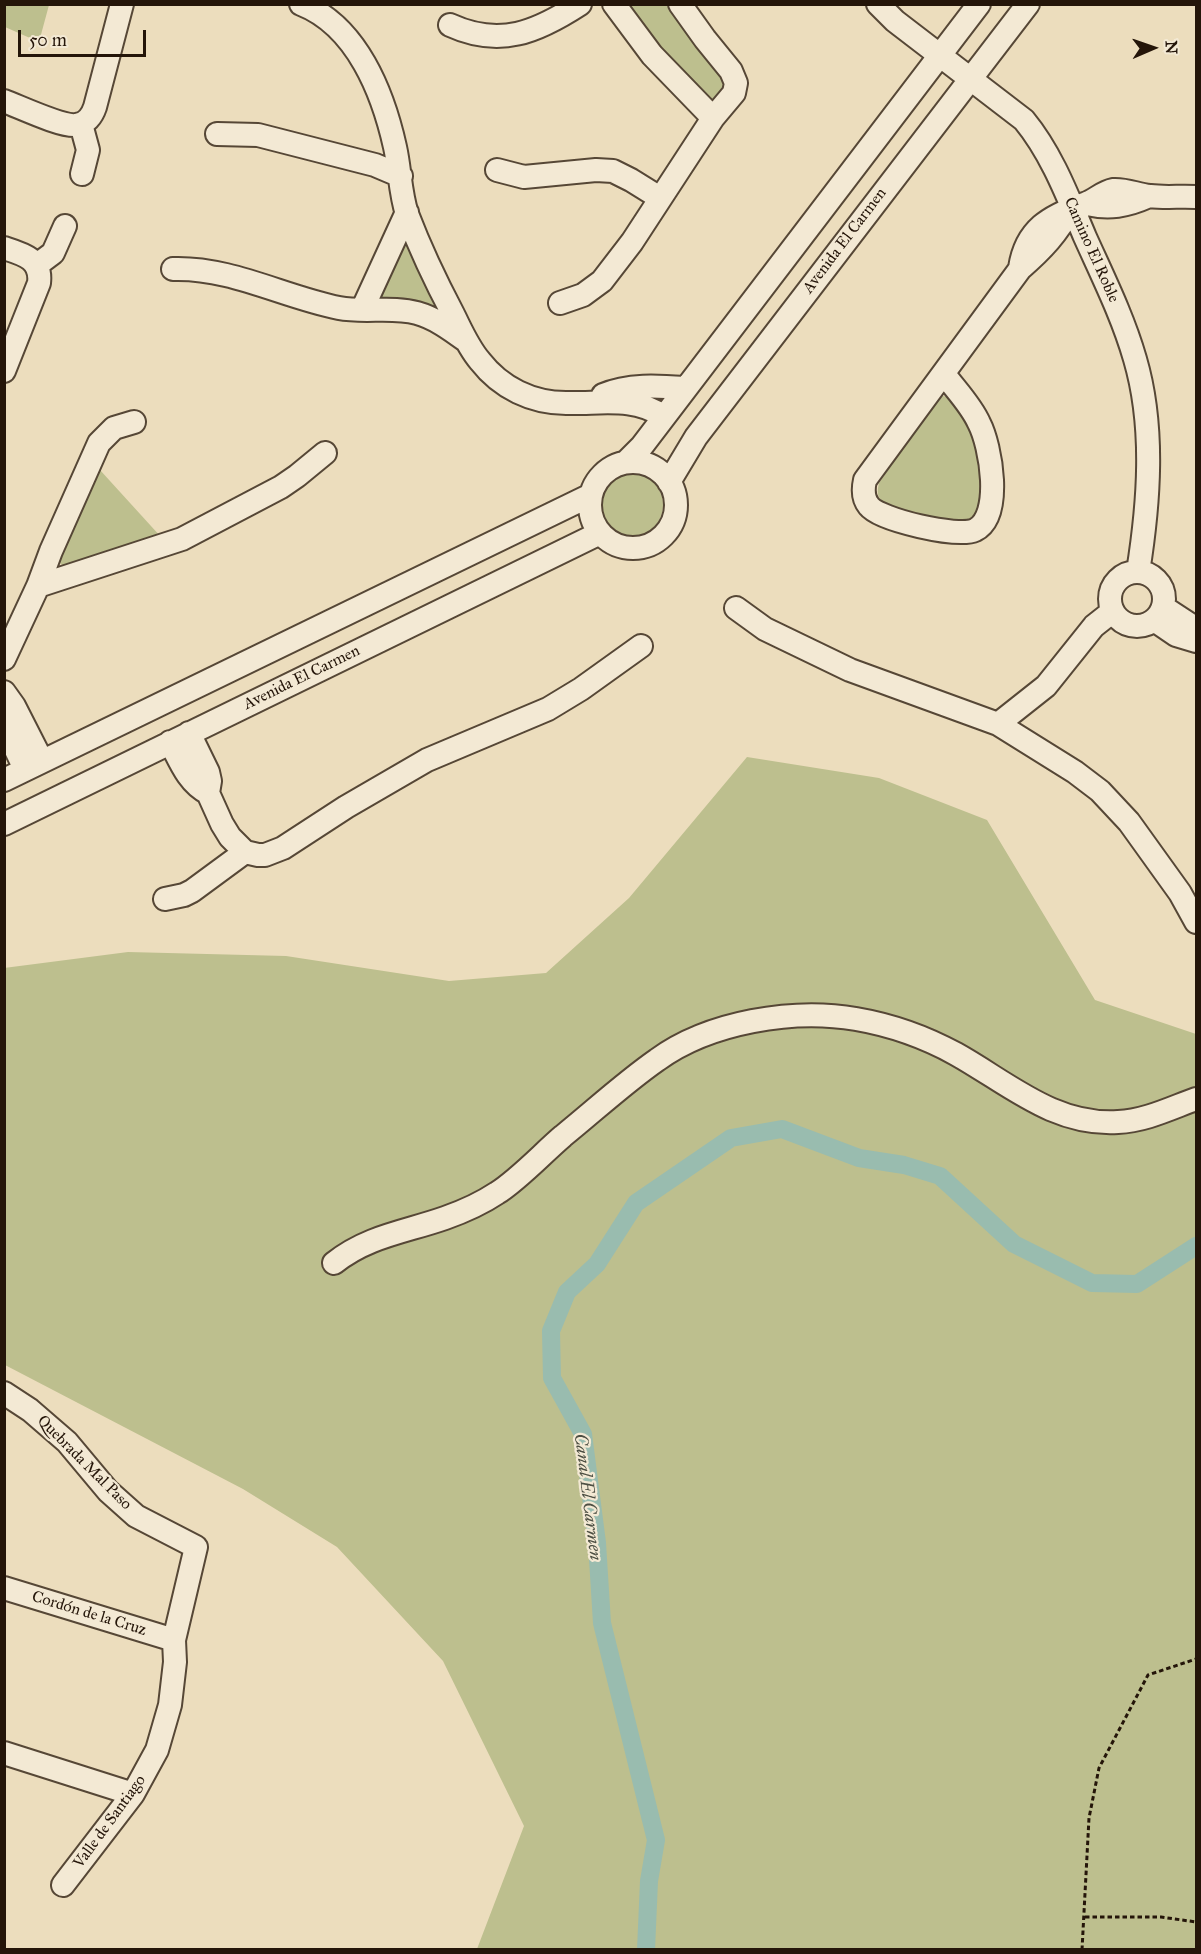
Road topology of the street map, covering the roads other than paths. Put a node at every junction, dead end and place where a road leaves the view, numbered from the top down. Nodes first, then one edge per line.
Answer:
1 (122, 4) edge
2 (301, 4) edge
3 (580, 4) edge
4 (614, 4) edge
5 (680, 4) edge
6 (878, 4) edge
7 (979, 4) edge
8 (1028, 4) edge
9 (450, 25) dead end
10 (941, 55) junction
11 (972, 78) junction
12 (4, 101) edge
13 (713, 118) junction
14 (81, 124) junction
15 (217, 134) dead end
16 (497, 170) dead end
17 (82, 174) dead end
18 (400, 176) junction
19 (1197, 197) edge
20 (660, 198) junction
21 (1080, 206) junction
22 (407, 212) junction
23 (65, 226) dead end
24 (4, 248) edge
25 (37, 265) junction
26 (173, 269) dead end
27 (560, 303) dead end
28 (362, 310) junction
29 (467, 341) junction
30 (4, 371) edge
31 (944, 374) junction
32 (685, 388) junction
33 (591, 402) junction
34 (663, 416) junction
35 (134, 422) dead end
36 (325, 453) dead end
37 (626, 462) junction
38 (669, 482) junction
39 (591, 495) junction
40 (600, 533) junction
41 (1138, 572) junction
42 (38, 586) junction
43 (736, 609) dead end
44 (1113, 610) junction
45 (1158, 613) junction
46 (1197, 639) edge
47 (641, 646) dead end
48 (4, 659) edge
49 (4, 692) edge
50 (998, 724) junction
51 (4, 725) edge
52 (179, 737) junction
53 (34, 765) junction
54 (4, 780) edge
55 (4, 824) edge
56 (245, 852) junction
57 (165, 899) dead end
58 (1197, 922) edge
59 (1197, 1099) edge
60 (334, 1263) dead end
61 (4, 1393) edge
62 (196, 1547) joint
63 (4, 1588) edge
64 (174, 1640) junction
65 (4, 1754) edge
66 (133, 1794) junction
67 (63, 1885) dead end

1 - 14 street
2 - 18 street
3 - 9 street
4 - 13 street
5 - 13 street
6 - 10 street, Camino El Roble
7 - 10 street
8 - 11 street, Avenida El Carmen
10 - 11 street, Camino El Roble
10 - 32 street
11 - 21 street, Camino El Roble
11 - 38 street, Avenida El Carmen
12 - 14 street
13 - 20 street
14 - 17 street
15 - 18 street
16 - 20 street
18 - 22 street
19 - 21 street
20 - 27 street
21 - 31 street
21 - 41 street, Camino El Roble
22 - 28 street
22 - 29 street
23 - 25 street
24 - 25 street
25 - 30 street
26 - 28 street
28 - 29 street
29 - 33 street
31 - 31 street
32 - 33 street
32 - 34 street
33 - 34 street
34 - 37 street
35 - 42 street
36 - 42 street
37 - 38 street
37 - 39 street
38 - 40 street
39 - 40 street
39 - 53 street
40 - 52 street, Avenida El Carmen
41 - 44 street
41 - 45 street
42 - 48 street
43 - 50 street
44 - 45 street
44 - 50 street
45 - 46 street
47 - 56 street
49 - 53 street
50 - 58 street
51 - 53 street
52 - 55 street, Avenida El Carmen
52 - 56 street
53 - 54 street
56 - 57 street
59 - 60 street
61 - 62 street, Quebrada Mal Paso
62 - 64 street, Valle de Santiago
63 - 64 street, Cordón de la Cruz
64 - 66 street, Valle de Santiago
65 - 66 street
66 - 67 street, Valle de Santiago

